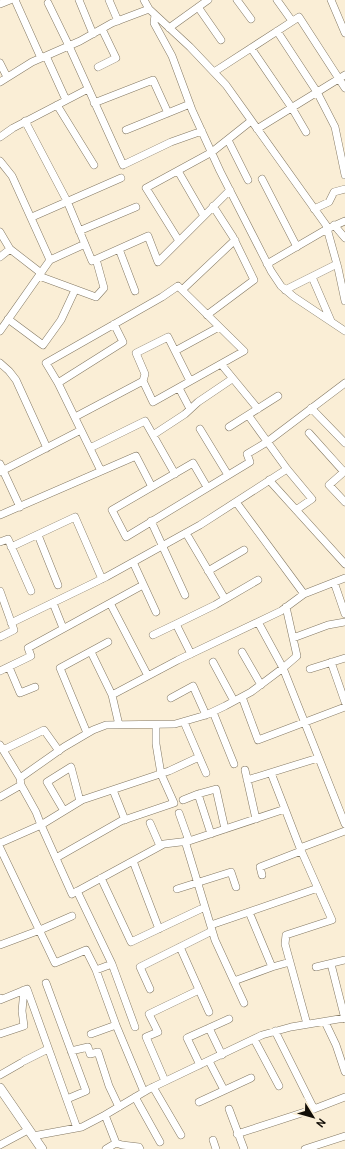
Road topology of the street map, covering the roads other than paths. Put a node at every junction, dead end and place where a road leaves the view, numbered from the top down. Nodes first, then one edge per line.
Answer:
1 (10, 0) edge
2 (16, 0) edge
3 (79, 0) edge
4 (109, 0) edge
5 (144, 0) edge
6 (208, 0) edge
7 (237, 0) edge
8 (277, 0) edge
9 (333, 0) edge
10 (48, 3) dead end
11 (0, 4) edge
12 (198, 7) junction
13 (149, 10) junction
14 (155, 15) junction
15 (251, 19) dead end
16 (118, 21) junction
17 (292, 21) junction
18 (169, 28) junction
19 (102, 29) junction
20 (277, 31) junction
21 (345, 33) edge
22 (93, 34) junction
23 (221, 40) dead end
24 (69, 46) junction
25 (251, 48) junction
26 (43, 57) junction
27 (0, 63) edge
28 (98, 67) dead end
29 (214, 72) junction
30 (7, 77) junction
31 (342, 77) edge
32 (0, 82) edge
33 (345, 88) edge
34 (88, 89) junction
35 (317, 92) junction
36 (66, 100) junction
37 (94, 103) junction
38 (190, 104) junction
39 (57, 105) junction
40 (292, 108) junction
41 (168, 113) junction
42 (251, 120) junction
43 (25, 121) junction
44 (257, 129) junction
45 (126, 130) dead end
46 (202, 131) junction
47 (306, 132) dead end
48 (0, 137) edge
49 (228, 140) junction
50 (212, 152) junction
51 (0, 161) edge
52 (94, 165) dead end
53 (178, 171) junction
54 (345, 174) edge
55 (121, 178) dead end
56 (262, 179) dead end
57 (248, 180) dead end
58 (345, 189) edge
59 (230, 190) junction
60 (67, 201) junction
61 (214, 206) junction
62 (136, 207) dead end
63 (314, 209) junction
64 (204, 216) junction
65 (32, 217) junction
66 (345, 221) edge
67 (330, 227) junction
68 (79, 231) junction
69 (0, 232) edge
70 (345, 238) edge
71 (235, 240) junction
72 (179, 241) junction
73 (85, 244) junction
74 (296, 247) junction
75 (10, 249) junction
76 (119, 249) junction
77 (0, 257) edge
78 (96, 259) junction
79 (50, 260) junction
80 (267, 264) junction
81 (337, 264) junction
82 (40, 275) junction
83 (312, 277) junction
84 (76, 290) junction
85 (182, 290) junction
86 (285, 290) junction
87 (135, 291) dead end
88 (345, 301) edge
89 (207, 315) junction
90 (8, 319) junction
91 (331, 322) junction
92 (114, 324) junction
93 (219, 327) junction
94 (0, 331) edge
95 (345, 331) edge
96 (175, 351) junction
97 (0, 363) edge
98 (221, 364) junction
99 (232, 378) junction
100 (142, 381) junction
101 (190, 381) junction
102 (58, 383) junction
103 (345, 383) edge
104 (178, 388) junction
105 (278, 396) dead end
106 (312, 408) junction
107 (190, 409) junction
108 (258, 409) junction
109 (248, 415) junction
110 (75, 417) junction
111 (229, 427) dead end
112 (200, 429) dead end
113 (81, 430) junction
114 (309, 433) dead end
115 (153, 435) junction
116 (267, 442) junction
117 (345, 442) edge
118 (46, 448) junction
119 (90, 448) junction
120 (1, 468) edge
121 (286, 469) junction
122 (101, 471) junction
123 (344, 471) edge
124 (175, 474) junction
125 (228, 475) junction
126 (269, 480) junction
127 (152, 487) junction
128 (207, 487) junction
129 (236, 502) junction
130 (345, 502) edge
131 (20, 506) junction
132 (296, 510) junction
133 (0, 515) edge
134 (151, 522) junction
135 (186, 533) junction
136 (38, 535) junction
137 (0, 542) edge
138 (162, 546) junction
139 (11, 547) junction
140 (244, 550) dead end
141 (134, 562) junction
142 (345, 564) edge
143 (208, 571) junction
144 (345, 578) edge
145 (102, 579) junction
146 (258, 580) dead end
147 (334, 582) junction
148 (58, 585) dead end
149 (143, 585) junction
150 (31, 591) dead end
151 (0, 592) edge
152 (304, 594) junction
153 (185, 595) dead end
154 (225, 600) junction
155 (52, 603) junction
156 (110, 603) junction
157 (286, 606) junction
158 (156, 612) dead end
159 (345, 614) edge
160 (258, 622) junction
161 (345, 622) edge
162 (11, 623) junction
163 (176, 624) junction
164 (63, 628) junction
165 (153, 634) dead end
166 (0, 637) edge
167 (293, 638) junction
168 (108, 642) dead end
169 (91, 652) junction
170 (242, 652) dead end
171 (191, 654) junction
172 (345, 658) edge
173 (213, 662) dead end
174 (332, 662) junction
175 (9, 667) junction
176 (283, 668) junction
177 (310, 669) dead end
178 (0, 671) edge
179 (148, 676) junction
180 (261, 685) junction
181 (35, 687) dead end
182 (112, 695) junction
183 (242, 697) junction
184 (171, 698) dead end
185 (234, 701) junction
186 (345, 702) edge
187 (345, 707) edge
188 (213, 712) junction
189 (206, 715) junction
190 (184, 722) junction
191 (304, 722) junction
192 (119, 725) junction
193 (156, 725) junction
194 (86, 733) junction
195 (1, 747) edge
196 (59, 751) junction
197 (199, 757) junction
198 (318, 758) junction
199 (234, 764) dead end
200 (245, 770) dead end
201 (206, 773) dead end
202 (271, 773) junction
203 (161, 774) junction
204 (247, 780) junction
205 (21, 782) junction
206 (113, 790) junction
207 (198, 794) junction
208 (0, 796) edge
209 (183, 800) dead end
210 (80, 801) junction
211 (285, 809) junction
212 (64, 811) junction
213 (179, 813) dead end
214 (256, 819) junction
215 (125, 820) junction
216 (150, 824) dead end
217 (345, 824) edge
218 (41, 825) junction
219 (225, 829) junction
220 (345, 831) edge
221 (211, 834) junction
222 (187, 841) junction
223 (0, 843) edge
224 (160, 846) junction
225 (0, 848) edge
226 (301, 850) junction
227 (56, 858) junction
228 (133, 861) junction
229 (262, 875) dead end
230 (102, 878) junction
231 (197, 882) junction
232 (236, 887) dead end
233 (318, 888) junction
234 (177, 889) dead end
235 (77, 891) junction
236 (205, 907) junction
237 (249, 912) junction
238 (72, 916) dead end
239 (211, 928) junction
240 (159, 929) junction
241 (40, 930) junction
242 (0, 945) edge
243 (180, 947) junction
244 (345, 960) edge
245 (290, 962) junction
246 (112, 964) junction
247 (330, 964) junction
248 (272, 967) junction
249 (316, 967) dead end
250 (96, 970) junction
251 (234, 981) junction
252 (46, 983) dead end
253 (150, 989) dead end
254 (24, 990) junction
255 (199, 990) junction
256 (0, 998) edge
257 (244, 1003) dead end
258 (209, 1012) dead end
259 (345, 1018) edge
260 (229, 1019) dead end
261 (325, 1022) junction
262 (307, 1024) junction
263 (116, 1025) junction
264 (135, 1027) dead end
265 (209, 1028) junction
266 (274, 1031) junction
267 (0, 1034) edge
268 (91, 1034) dead end
269 (254, 1039) junction
270 (345, 1043) edge
271 (336, 1045) junction
272 (48, 1049) junction
273 (71, 1051) junction
274 (222, 1055) junction
275 (209, 1061) junction
276 (200, 1065) junction
277 (345, 1072) edge
278 (0, 1075) edge
279 (251, 1078) dead end
280 (165, 1081) junction
281 (279, 1086) dead end
282 (153, 1087) junction
283 (0, 1088) edge
284 (224, 1090) junction
285 (144, 1092) junction
286 (135, 1097) junction
287 (345, 1097) edge
288 (67, 1099) junction
289 (199, 1102) dead end
290 (119, 1107) junction
291 (229, 1109) dead end
292 (314, 1109) junction
293 (105, 1115) junction
294 (77, 1128) junction
295 (31, 1133) junction
296 (237, 1134) junction
297 (181, 1135) dead end
298 (345, 1136) edge
299 (213, 1140) dead end
300 (160, 1142) dead end
301 (116, 1143) junction
302 (3, 1146) edge
303 (309, 1148) edge
304 (42, 1149) edge
305 (106, 1149) edge
306 (140, 1149) edge
307 (216, 1149) edge
308 (244, 1149) edge

1 - 11 street
2 - 26 street
3 - 22 street
4 - 16 street
5 - 13 street
6 - 12 street
7 - 15 street
8 - 17 street
9 - 21 street
10 - 24 street
12 - 18 street
12 - 23 street
13 - 14 street
13 - 16 street
14 - 18 street
14 - 38 street
16 - 19 street
17 - 20 street
17 - 31 street
18 - 29 street
19 - 22 street
19 - 28 street
20 - 25 street
20 - 35 street
22 - 24 street
24 - 26 street
24 - 34 street
25 - 29 street
25 - 40 street
26 - 30 street
26 - 36 street
27 - 30 street
29 - 42 street
30 - 32 street
31 - 33 street
31 - 35 street
34 - 36 street
34 - 37 street
35 - 40 street
35 - 54 street
36 - 39 street
37 - 41 street
37 - 46 street
38 - 41 street
38 - 46 street
39 - 43 street
39 - 52 street
40 - 44 street
40 - 47 street
41 - 45 street
42 - 44 street
42 - 49 street
43 - 48 street
43 - 60 street
44 - 63 street
46 - 50 street
49 - 50 street
49 - 57 street
50 - 53 street
50 - 59 street
51 - 65 street
53 - 64 street
53 - 72 street
55 - 60 street
56 - 74 street
58 - 63 street
59 - 61 street
59 - 80 street
60 - 65 street
60 - 68 street
61 - 64 street
61 - 71 street
62 - 68 street
63 - 67 street
64 - 72 street
65 - 79 street
66 - 67 street
67 - 70 street
67 - 74 street
67 - 81 street
68 - 73 street
69 - 75 street
71 - 85 street
71 - 89 street
72 - 76 street
73 - 78 street
73 - 79 street
74 - 80 street
75 - 77 street
75 - 82 street
76 - 78 street
76 - 87 street
78 - 84 street
79 - 82 street
80 - 86 street
81 - 83 street
81 - 88 street
82 - 84 street
82 - 90 street
83 - 86 street
83 - 91 street
84 - 90 street
85 - 89 street
85 - 92 street
86 - 91 street
89 - 93 street
90 - 94 street
91 - 95 street
92 - 102 street
92 - 102 street
93 - 96 street
93 - 98 street
96 - 100 street
96 - 101 street
97 - 118 street
98 - 99 street
98 - 101 street
99 - 107 street
99 - 108 street
100 - 104 street
100 - 110 street
101 - 104 street
102 - 110 street
103 - 106 street
104 - 107 street
105 - 108 street
106 - 116 street
106 - 117 street
107 - 115 street
108 - 109 street
109 - 111 street
109 - 116 street
110 - 113 street
112 - 125 street
113 - 118 street
113 - 119 street
114 - 123 street
115 - 119 street
115 - 124 street
116 - 121 street
116 - 125 street
118 - 120 street
119 - 122 street
120 - 131 street
121 - 126 street
121 - 132 street
122 - 127 street
122 - 131 street
123 - 130 street
124 - 127 street
124 - 128 street
125 - 128 street
126 - 129 street
126 - 132 street
127 - 134 street
128 - 134 street
129 - 135 street
129 - 152 street
131 - 133 street
132 - 142 street
134 - 138 street
135 - 138 street
135 - 143 street
136 - 139 street
136 - 145 street
136 - 148 street
137 - 139 street
138 - 141 street
138 - 153 street
139 - 150 street
140 - 143 street
141 - 145 street
141 - 149 street
143 - 154 street
144 - 147 street
145 - 155 street
146 - 154 street
147 - 152 street
147 - 159 street
149 - 156 street
149 - 158 street
151 - 162 street
152 - 157 street
154 - 163 street
155 - 162 street
155 - 164 street
156 - 164 street
156 - 179 street
157 - 160 street
157 - 167 street
160 - 171 street
160 - 176 street
161 - 167 street
162 - 166 street
163 - 165 street
163 - 171 street
164 - 175 street
167 - 176 street
168 - 169 street
169 - 182 street
169 - 194 street
170 - 180 street
171 - 179 street
172 - 174 street
173 - 185 street
174 - 177 street
174 - 186 street
175 - 178 street
175 - 181 street
176 - 180 street
176 - 191 street
179 - 182 street
180 - 183 street
182 - 192 street
183 - 185 street
183 - 191 street
184 - 189 street
185 - 188 street
187 - 191 street
188 - 189 street
188 - 199 street
189 - 190 street
190 - 193 street
190 - 197 street
191 - 198 street
192 - 193 street
192 - 194 street
193 - 203 street
194 - 196 street
195 - 196 street
195 - 205 street
196 - 205 street
197 - 201 street
197 - 203 street
198 - 202 street
198 - 217 street
200 - 204 street
202 - 204 street
202 - 211 street
203 - 206 street
203 - 215 street
204 - 214 street
205 - 208 street
205 - 218 street
206 - 210 street
206 - 215 street
207 - 209 street
207 - 219 street
207 - 221 street
210 - 212 street
210 - 212 street
211 - 214 street
211 - 226 street
212 - 218 street
213 - 222 street
214 - 219 street
215 - 227 street
216 - 224 street
218 - 223 street
218 - 227 street
219 - 221 street
220 - 226 street
221 - 222 street
222 - 224 street
222 - 231 street
224 - 228 street
225 - 241 street
226 - 229 street
226 - 233 street
227 - 235 street
228 - 230 street
228 - 240 street
230 - 235 street
230 - 240 street
231 - 232 street
231 - 234 street
231 - 236 street
233 - 237 street
233 - 245 street
235 - 246 street
236 - 239 street
236 - 240 street
237 - 239 street
237 - 248 street
238 - 241 street
239 - 243 street
239 - 251 street
241 - 242 street
241 - 250 street
243 - 253 street
243 - 255 street
244 - 247 street
245 - 248 street
245 - 262 street
246 - 250 street
246 - 264 street
247 - 249 street
247 - 259 street
248 - 251 street
250 - 263 street
251 - 257 street
252 - 273 street
254 - 256 street
254 - 267 street
254 - 272 street
255 - 258 street
255 - 280 street
259 - 261 street
260 - 265 street
261 - 262 street
261 - 271 street
262 - 266 street
263 - 268 street
263 - 285 street
265 - 274 street
265 - 276 street
266 - 269 street
266 - 292 street
269 - 274 street
269 - 281 street
270 - 271 street
271 - 277 street
272 - 278 street
272 - 288 street
273 - 288 street
273 - 290 street
274 - 275 street
275 - 276 street
275 - 284 street
276 - 280 street
279 - 284 street
280 - 282 street
282 - 285 street
282 - 297 street
283 - 295 main road
284 - 289 street
285 - 286 street
286 - 290 street
286 - 300 street
287 - 292 street
288 - 294 street
290 - 293 street
291 - 296 street
292 - 296 street
293 - 294 street
293 - 301 street
294 - 295 street
295 - 302 street
295 - 304 main road
296 - 308 street
298 - 303 street
299 - 307 street
301 - 305 street
301 - 306 street

